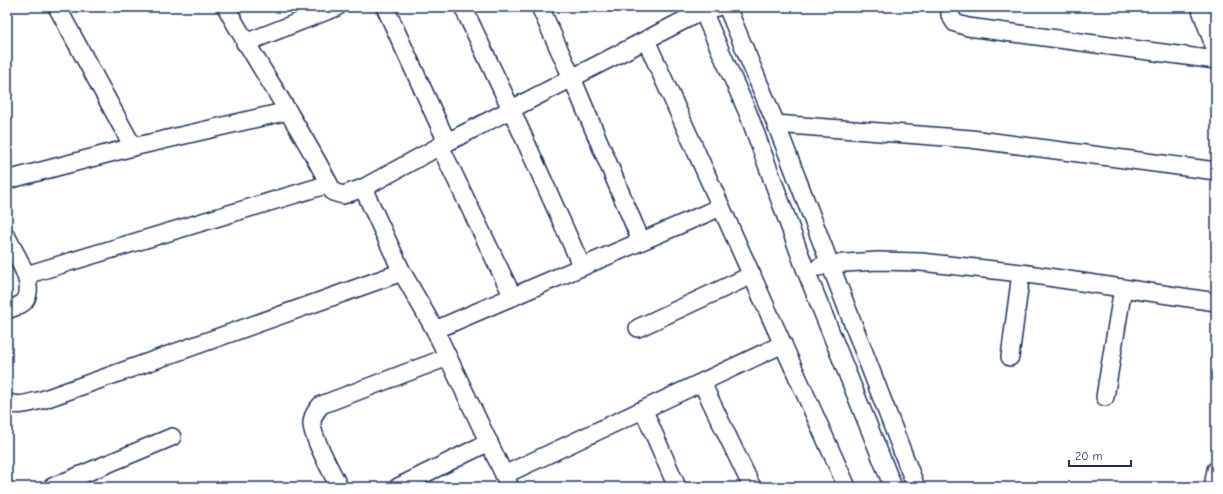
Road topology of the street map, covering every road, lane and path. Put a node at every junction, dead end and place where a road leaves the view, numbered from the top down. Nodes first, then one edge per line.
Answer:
1 (57, 7) edge
2 (226, 7) edge
3 (337, 7) edge
4 (385, 7) edge
5 (463, 7) edge
6 (540, 7) edge
7 (727, 7) edge
8 (950, 7) edge
9 (1200, 7) edge
10 (707, 8) edge
11 (646, 40) junction
12 (245, 43) junction
13 (1216, 51) edge
14 (1216, 60) edge
15 (572, 78) junction
16 (511, 109) junction
17 (288, 111) junction
18 (776, 124) junction
19 (444, 144) junction
20 (133, 147) junction
21 (1216, 171) edge
22 (7, 180) edge
23 (329, 184) junction
24 (363, 188) junction
25 (721, 207) junction
26 (8, 241) edge
27 (641, 241) junction
28 (829, 264) junction
29 (582, 267) junction
30 (806, 270) junction
31 (402, 272) junction
32 (1021, 273) junction
33 (26, 275) junction
34 (752, 275) junction
35 (1123, 288) junction
36 (513, 297) junction
37 (1216, 302) edge
38 (7, 310) edge
39 (638, 328) dead end
40 (435, 330) junction
41 (783, 344) junction
42 (448, 357) junction
43 (1010, 357) dead end
44 (702, 383) junction
45 (1105, 397) dead end
46 (7, 402) edge
47 (644, 411) junction
48 (172, 437) dead end
49 (489, 442) junction
50 (507, 481) edge
51 (888, 485) edge
52 (52, 487) edge
53 (339, 487) edge
54 (398, 487) edge
55 (677, 487) edge
56 (752, 487) edge
57 (847, 487) edge
58 (916, 487) edge

1 - 20 street
2 - 12 street
3 - 12 street
4 - 19 street
5 - 16 street
6 - 15 street
7 - 18 street
8 - 14 street
9 - 13 street
10 - 11 street
10 - 30 street
11 - 15 street
11 - 25 street
12 - 17 street
15 - 16 street
15 - 27 street
16 - 19 street
16 - 29 street
17 - 20 street
17 - 23 street
18 - 21 street
18 - 28 street
19 - 24 street
19 - 36 street
20 - 22 street
23 - 24 street
23 - 33 street
24 - 31 street
25 - 27 street
25 - 34 street
26 - 33 street
27 - 29 street
28 - 30 street
28 - 32 street
28 - 58 street
29 - 36 street
30 - 51 street
31 - 40 street
31 - 46 street
32 - 35 street
32 - 43 street
33 - 38 street
34 - 39 street
34 - 41 street
35 - 37 street
35 - 45 street
36 - 40 street
40 - 42 street
41 - 44 street
41 - 57 street
42 - 49 street
42 - 53 street
44 - 47 street
44 - 56 street
47 - 50 street
47 - 55 street
48 - 52 street
49 - 50 street
49 - 54 street

